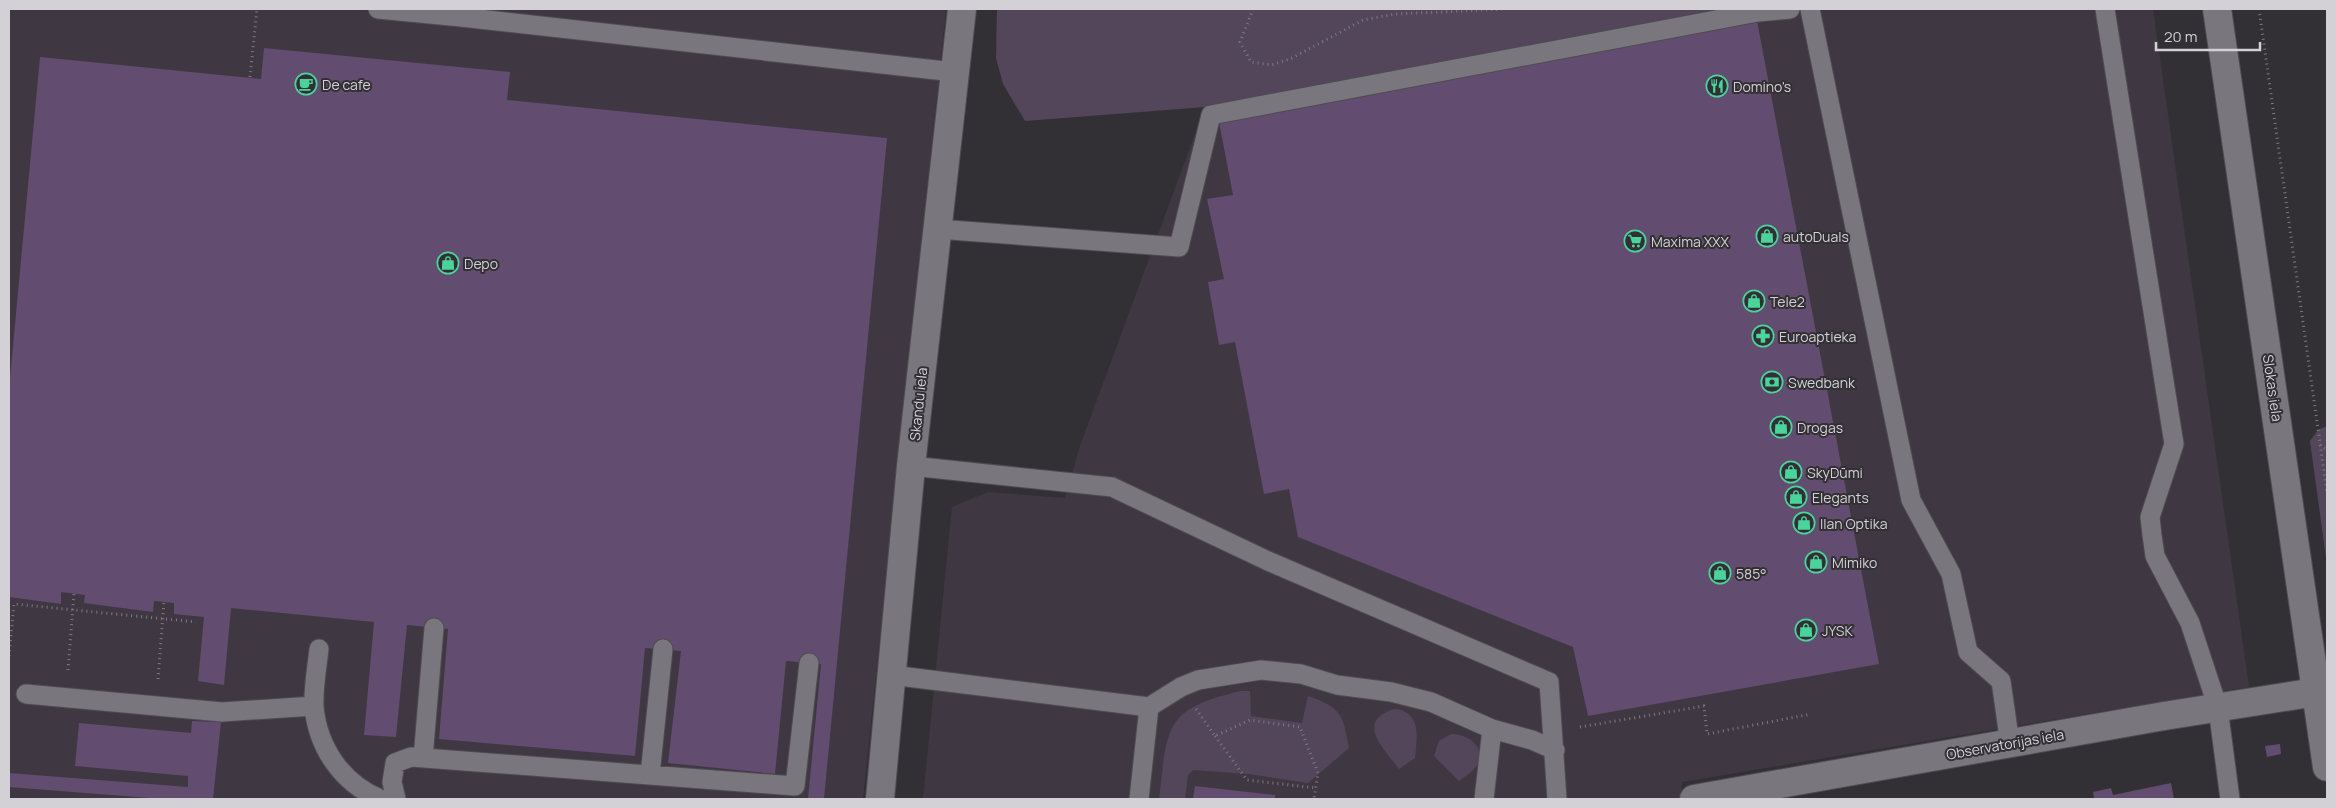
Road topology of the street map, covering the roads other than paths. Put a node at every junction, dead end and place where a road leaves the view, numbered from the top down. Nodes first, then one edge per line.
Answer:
1 (378, 9) edge
2 (962, 9) edge
3 (1790, 9) edge
4 (1810, 9) edge
5 (2105, 9) edge
6 (2217, 9) edge
7 (462, 13) edge
8 (954, 72) junction
9 (937, 229) junction
10 (911, 466) junction
11 (434, 628) dead end
12 (319, 649) dead end
13 (663, 649) dead end
14 (808, 663) dead end
15 (891, 675) junction
16 (2316, 692) junction
17 (26, 694) dead end
18 (314, 706) junction
19 (1149, 707) junction
20 (2218, 708) junction
21 (1492, 729) junction
22 (2325, 737) edge
23 (2010, 744) junction
24 (1555, 750) junction
25 (423, 758) junction
26 (2327, 767) edge
27 (650, 775) junction
28 (380, 799) edge
29 (396, 799) edge
30 (880, 799) edge
31 (1139, 799) edge
32 (1484, 799) edge
33 (1557, 799) edge
34 (1691, 799) edge
35 (2230, 799) edge

1 - 7 lane
2 - 8 street, Skandu iela
3 - 9 lane
4 - 23 lane
5 - 20 lane
6 - 16 street, Slokas iela
7 - 8 lane
8 - 9 street, Skandu iela
9 - 10 street, Skandu iela
10 - 15 street, Skandu iela
10 - 24 lane
11 - 25 lane
12 - 18 lane
13 - 27 lane
14 - 27 lane
15 - 19 lane
15 - 30 street, Skandu iela
16 - 20 street, Observatorijas iela
16 - 22 street, Slokas iela
17 - 18 lane
18 - 28 lane
19 - 21 lane
19 - 31 lane
20 - 23 street, Observatorijas iela
20 - 35 lane
21 - 24 lane
21 - 32 lane
22 - 26 street, Slokas iela
23 - 34 street, Observatorijas iela
24 - 33 lane
25 - 27 lane
25 - 29 lane

